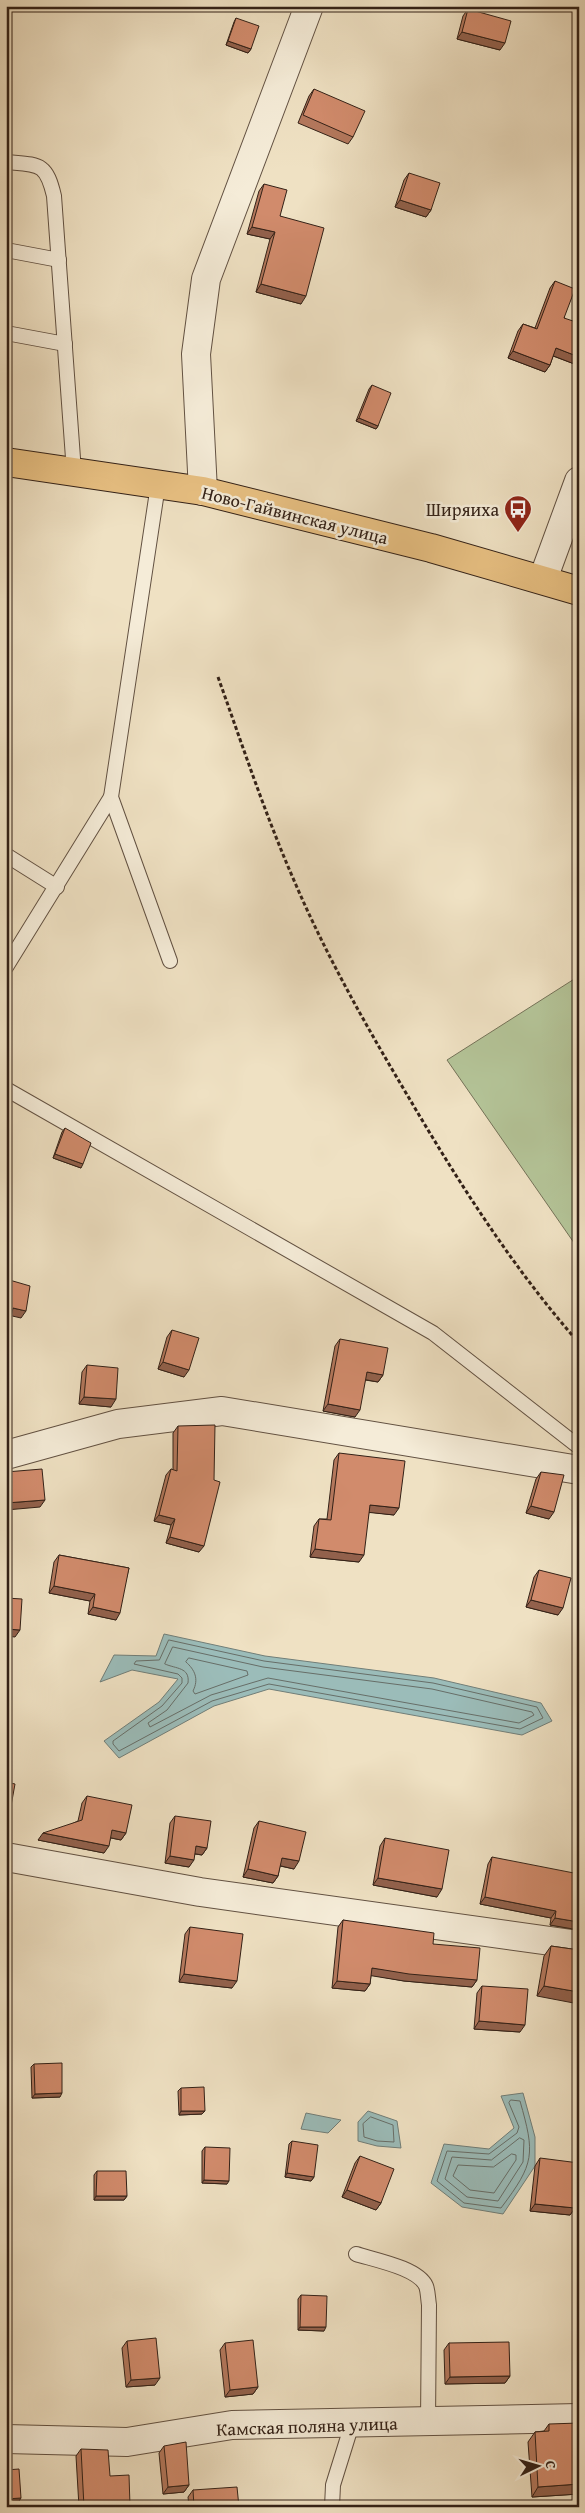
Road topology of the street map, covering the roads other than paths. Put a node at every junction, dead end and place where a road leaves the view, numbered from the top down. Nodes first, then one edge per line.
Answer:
1 (309, 6) edge
2 (6, 162) edge
3 (6, 250) edge
4 (59, 260) junction
5 (6, 333) edge
6 (65, 344) junction
7 (6, 462) edge
8 (74, 472) junction
9 (579, 482) edge
10 (158, 484) junction
11 (203, 491) junction
12 (543, 579) junction
13 (579, 590) edge
14 (111, 797) junction
15 (6, 855) edge
16 (57, 887) junction
17 (170, 960) dead end
18 (6, 967) edge
19 (6, 1089) edge
20 (579, 1446) edge
21 (6, 1455) edge
22 (579, 1470) edge
23 (6, 1857) edge
24 (579, 1945) edge
25 (356, 2254) dead end
26 (579, 2418) edge
27 (428, 2422) junction
28 (352, 2424) junction
29 (6, 2439) edge
30 (332, 2507) edge

1 - 11 street
2 - 4 lane
3 - 4 lane
4 - 6 lane
5 - 6 lane
6 - 8 lane
7 - 8 main road, Ново-Гайвинская улица
8 - 10 main road, Ново-Гайвинская улица
9 - 12 street
10 - 11 main road, Ново-Гайвинская улица
10 - 14 lane
11 - 12 main road, Ново-Гайвинская улица
12 - 13 main road, Ново-Гайвинская улица
14 - 16 lane
14 - 17 lane
15 - 16 lane
16 - 18 lane
19 - 20 lane
21 - 22 street
23 - 24 street
25 - 27 lane
26 - 27 street, Камская поляна улица
27 - 28 street, Камская поляна улица
28 - 29 street, Камская поляна улица
28 - 30 lane

